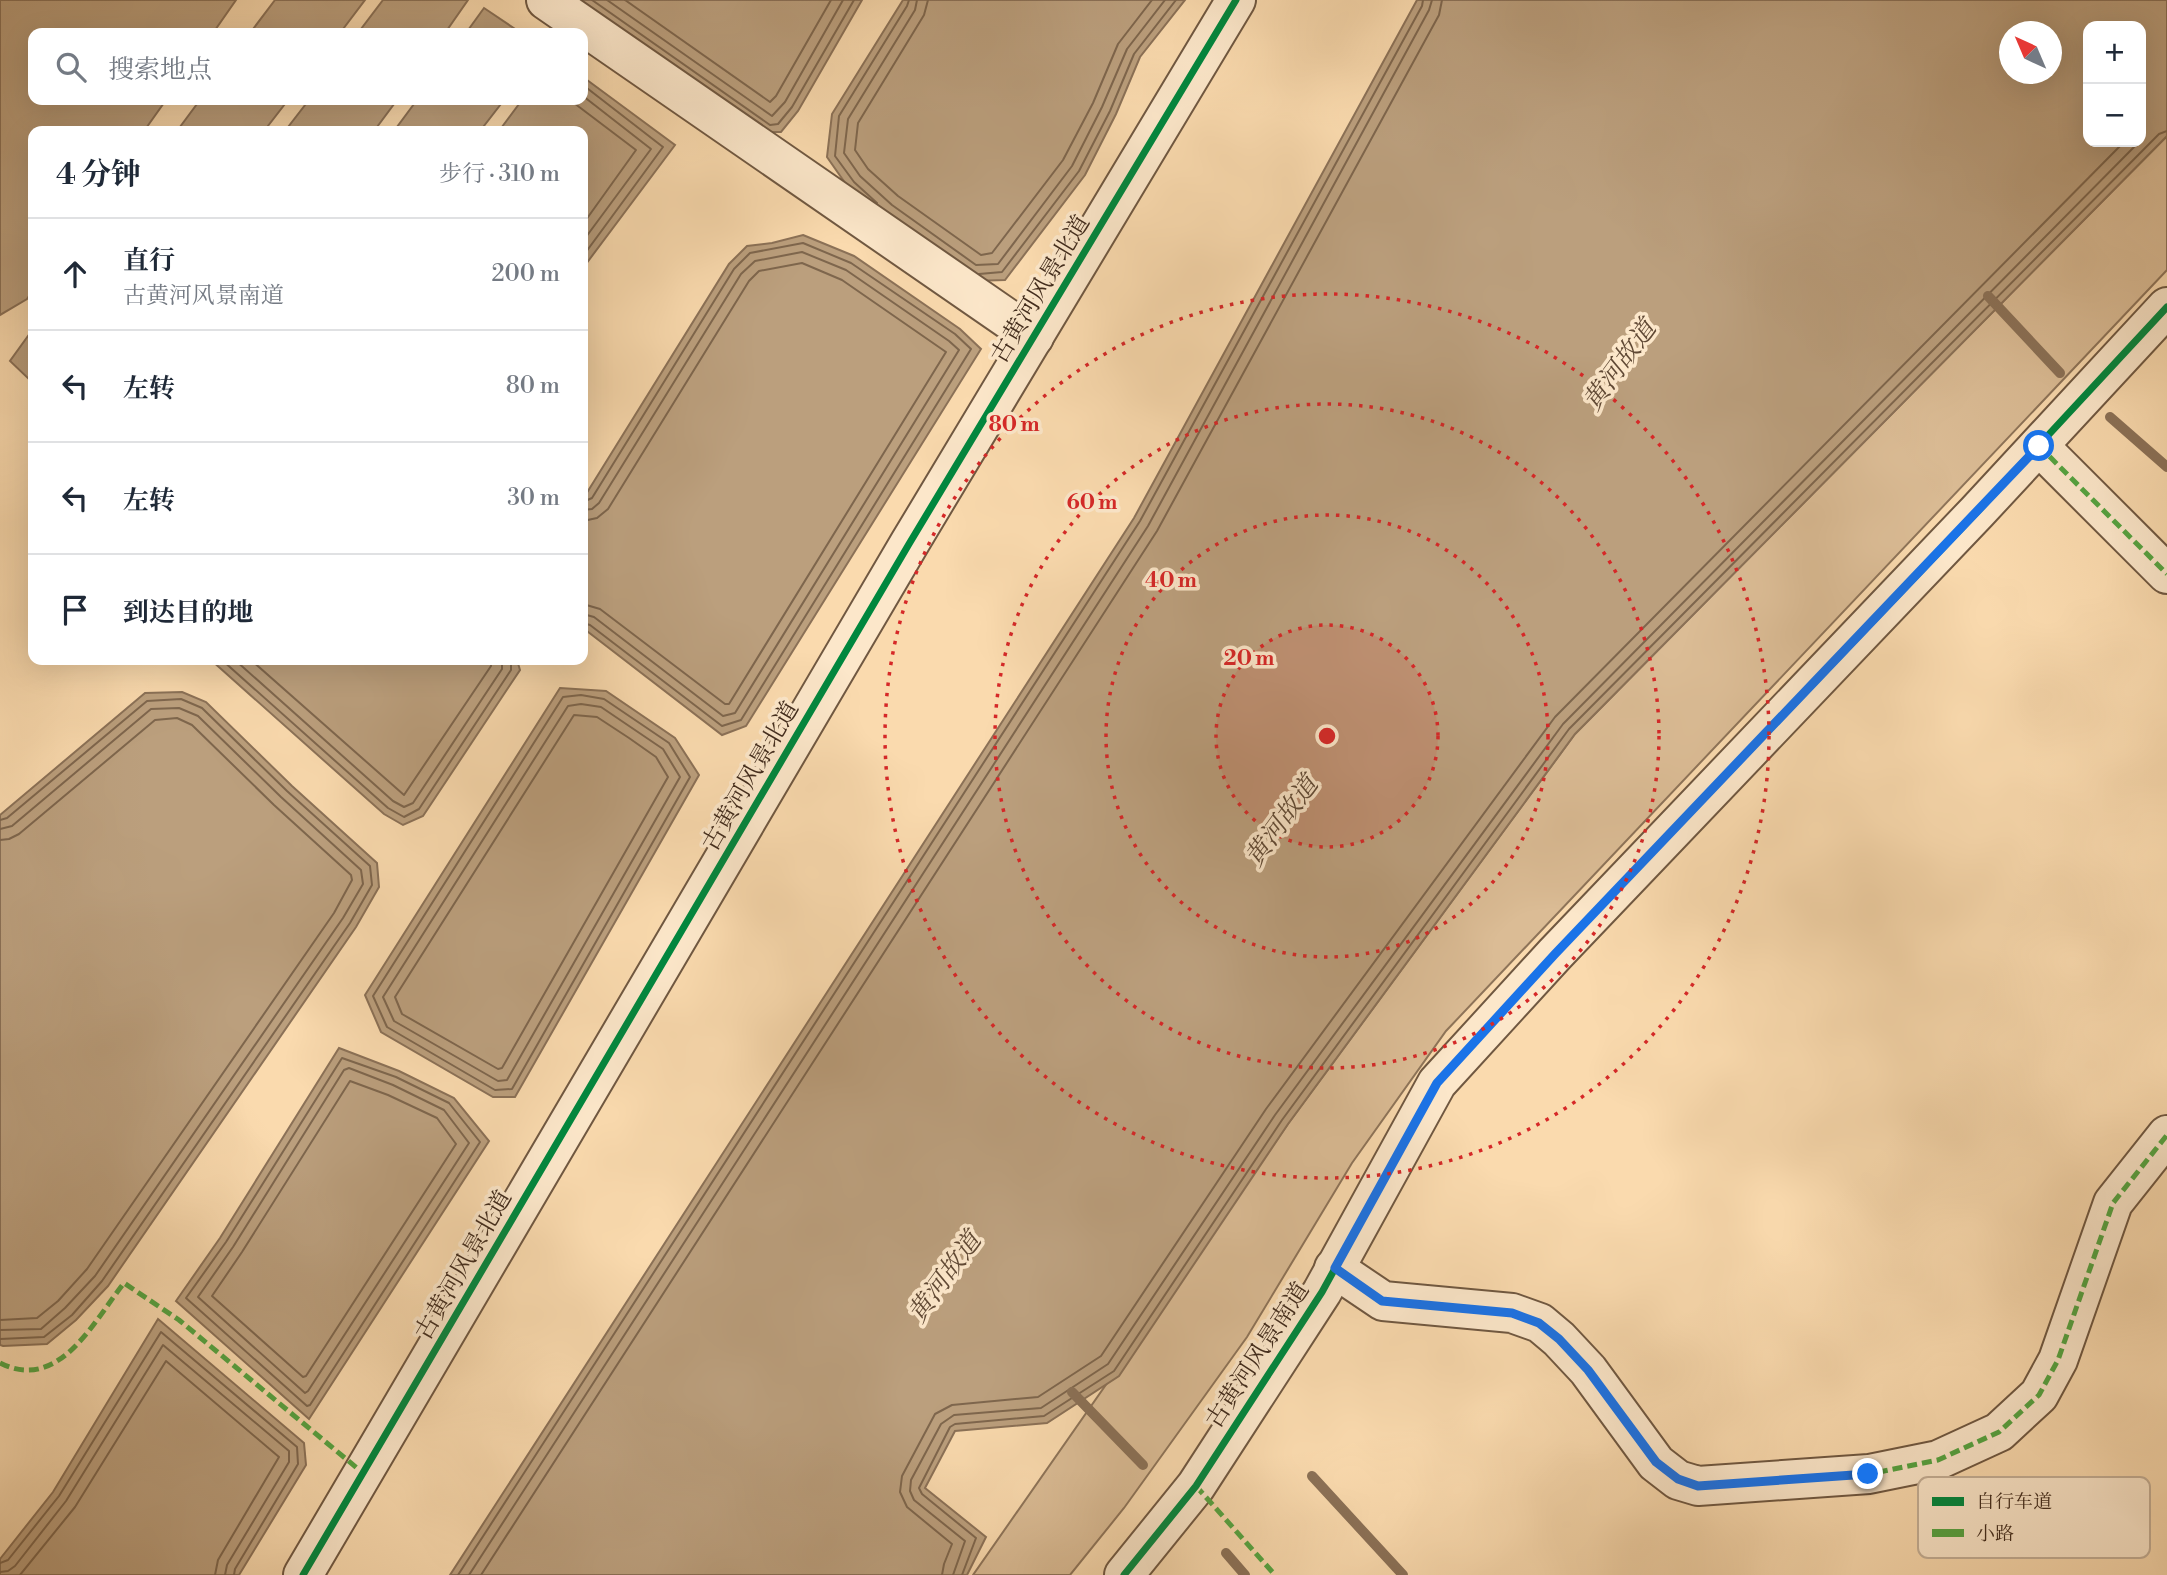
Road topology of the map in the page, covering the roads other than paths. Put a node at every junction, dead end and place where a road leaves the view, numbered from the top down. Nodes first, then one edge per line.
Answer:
1 (546, 0) edge
2 (1236, 0) edge
3 (587, 28) edge
4 (588, 29) edge
5 (2167, 307) edge
6 (1034, 337) junction
7 (2039, 446) junction
8 (2167, 574) edge
9 (2167, 1135) edge
10 (1335, 1268) junction
11 (303, 1575) edge
12 (1124, 1575) edge

1 - 3 street
2 - 6 street, 古黄河风景北道
4 - 6 street
5 - 7 street, 古黄河风景南道
6 - 11 street, 古黄河风景北道
7 - 8 street
7 - 10 street, 古黄河风景南道
9 - 10 street
10 - 12 street, 古黄河风景南道

